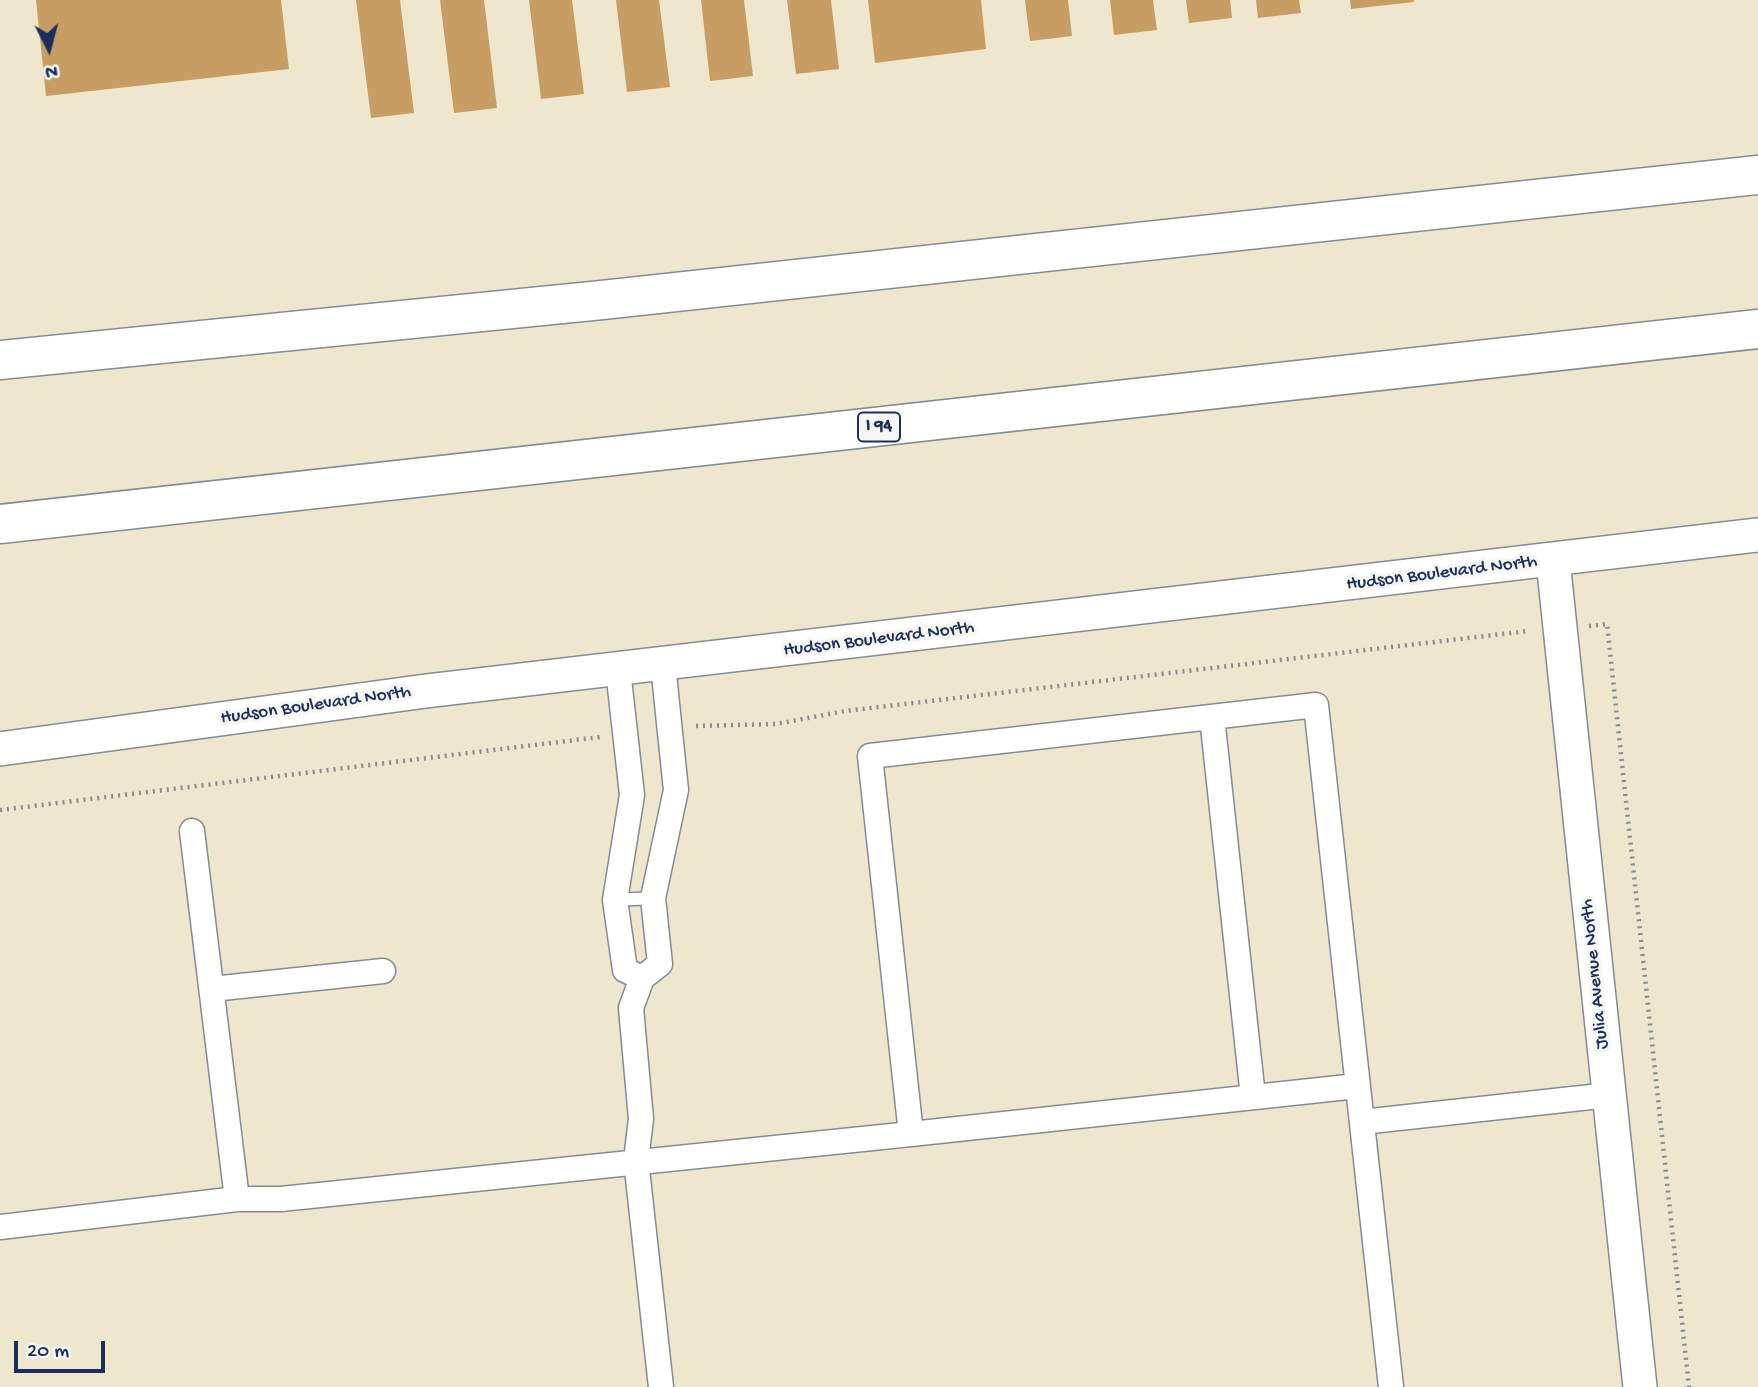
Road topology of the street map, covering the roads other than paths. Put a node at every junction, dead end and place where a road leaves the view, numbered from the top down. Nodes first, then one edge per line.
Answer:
1 (1758, 175) edge
2 (1758, 329) edge
3 (0, 349) edge
4 (82, 352) junction
5 (0, 359) edge
6 (0, 524) edge
7 (1758, 535) edge
8 (1552, 561) junction
9 (663, 666) junction
10 (618, 670) junction
11 (1212, 717) junction
12 (0, 749) edge
13 (192, 831) dead end
14 (653, 898) junction
15 (615, 900) junction
16 (383, 971) dead end
17 (642, 978) junction
18 (212, 989) junction
19 (1357, 1086) junction
20 (1609, 1095) junction
21 (1254, 1097) junction
22 (1362, 1122) junction
23 (911, 1134) junction
24 (636, 1160) junction
25 (237, 1199) junction
26 (0, 1227) edge
27 (661, 1387) edge
28 (1391, 1387) edge
29 (1640, 1387) edge

1 - 4 highway
2 - 6 highway, I 94
3 - 4 highway
4 - 5 highway
7 - 8 street, Hudson Boulevard North
8 - 9 street, Hudson Boulevard North
8 - 20 street, Julia Avenue North
9 - 10 street, Hudson Boulevard North
9 - 14 street
10 - 12 street, Hudson Boulevard North
10 - 15 street
11 - 19 street
11 - 21 street
11 - 23 street
13 - 18 street
14 - 15 lane
14 - 17 street
15 - 17 street
16 - 18 street
17 - 24 street
18 - 25 street
19 - 21 street
19 - 22 street
20 - 22 street
20 - 29 street, Julia Avenue North
21 - 23 street
22 - 28 street
23 - 24 street
24 - 25 street
24 - 27 street
25 - 26 street

